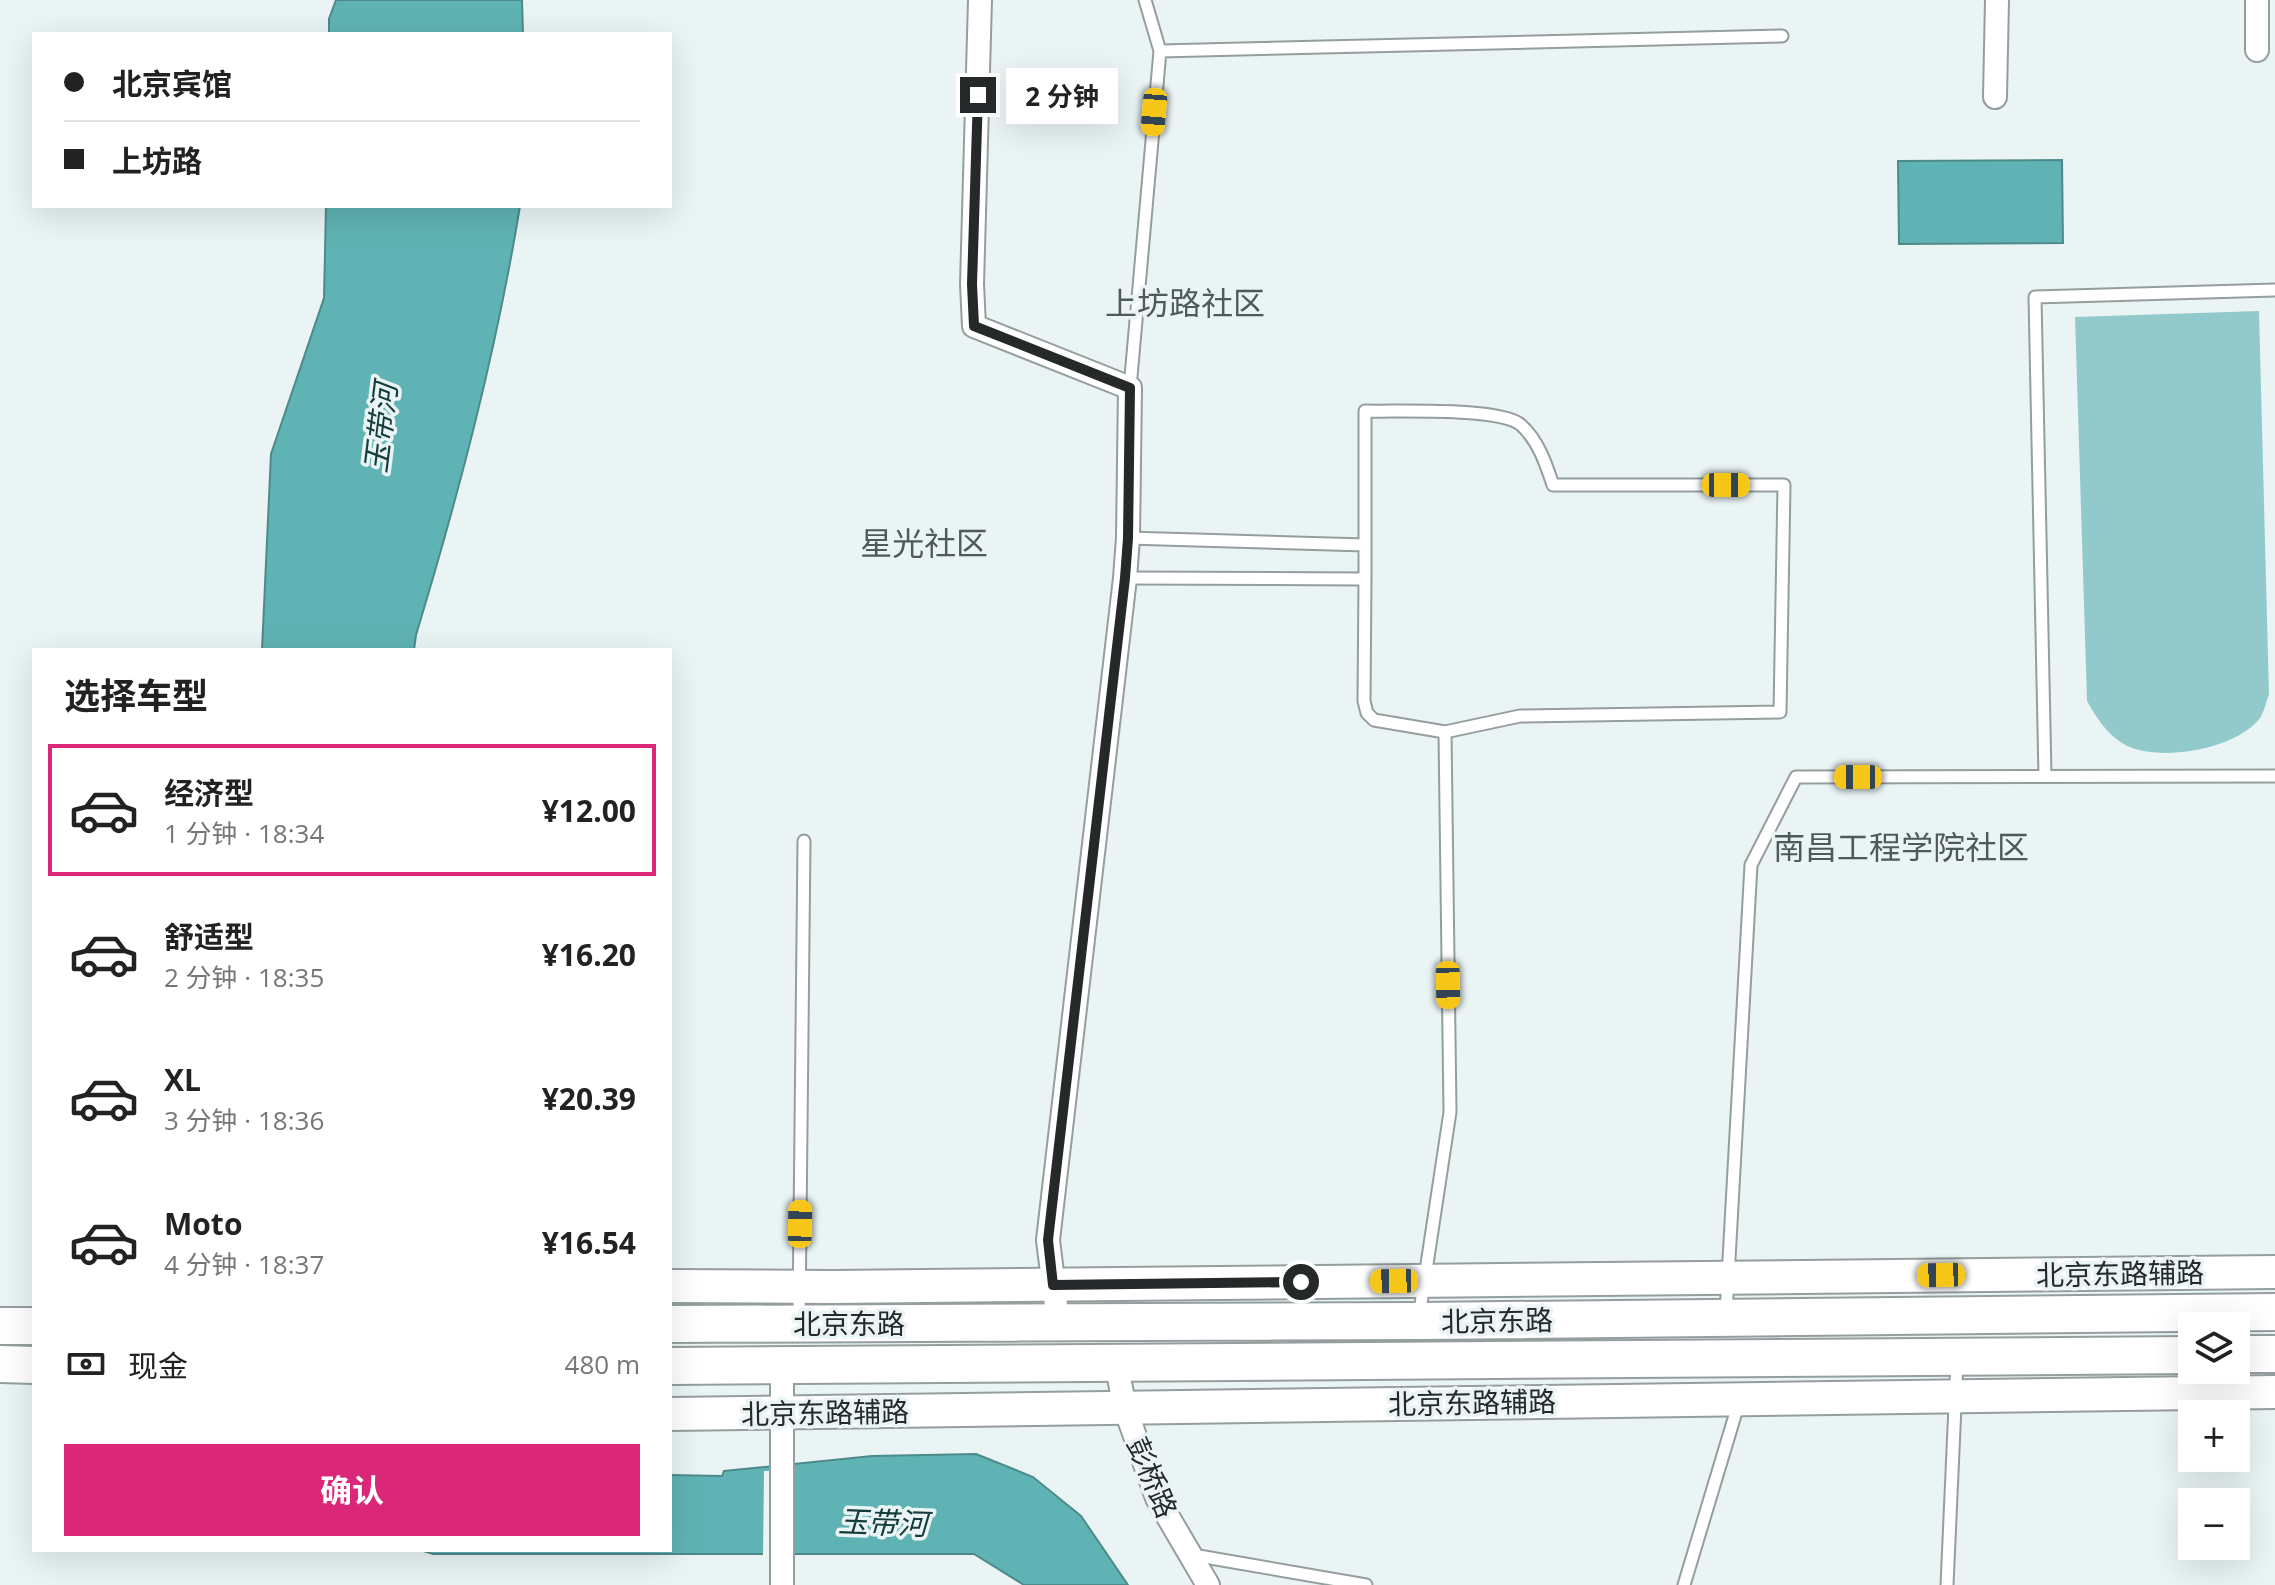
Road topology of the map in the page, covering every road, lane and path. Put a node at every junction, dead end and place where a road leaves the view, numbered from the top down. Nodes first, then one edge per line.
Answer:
1 (980, 0) edge
2 (1145, 0) edge
3 (1997, 0) edge
4 (2257, 0) edge
5 (1782, 36) dead end
6 (2257, 50) dead end
7 (1160, 51) junction
8 (1995, 97) dead end
9 (2275, 290) edge
10 (1130, 388) junction
11 (1128, 538) junction
12 (1365, 545) junction
13 (1125, 578) junction
14 (1365, 579) junction
15 (1445, 732) junction
16 (2045, 776) junction
17 (2275, 776) edge
18 (804, 841) dead end
19 (2275, 1272) edge
20 (1728, 1278) junction
21 (1425, 1281) junction
22 (1053, 1285) junction
23 (672, 1286) edge
24 (800, 1287) junction
25 (2275, 1312) edge
26 (1726, 1317) junction
27 (1419, 1321) junction
28 (1058, 1322) junction
29 (672, 1324) edge
30 (799, 1324) junction
31 (2250, 1354) edge
32 (2275, 1354) edge
33 (2178, 1355) edge
34 (1957, 1356) junction
35 (1116, 1363) junction
36 (672, 1366) edge
37 (782, 1366) junction
38 (2275, 1392) edge
39 (1955, 1395) junction
40 (1740, 1398) junction
41 (1125, 1408) junction
42 (783, 1413) junction
43 (672, 1414) edge
44 (1190, 1554) junction
45 (782, 1585) edge
46 (1208, 1585) edge
47 (1366, 1585) edge
48 (1684, 1585) edge
49 (1947, 1585) edge

1 - 10 street
2 - 7 lane
3 - 8 street
4 - 6 street
5 - 7 lane
7 - 10 lane
9 - 16 lane
10 - 11 street
11 - 12 lane
11 - 13 street
12 - 14 lane
12 - 15 lane
13 - 14 lane
13 - 22 street
14 - 15 lane
15 - 21 lane
16 - 17 lane
16 - 20 lane
18 - 24 lane
19 - 20 main road, 北京东路辅路
20 - 21 main road, 北京东路辅路
20 - 26 lane
21 - 22 main road, 北京东路辅路
21 - 27 lane
22 - 24 main road, 北京东路辅路
22 - 28 street
23 - 24 main road, 北京东路辅路
24 - 30 lane
25 - 26 main road, 北京东路
26 - 27 main road, 北京东路
27 - 28 main road, 北京东路
28 - 30 main road, 北京东路
29 - 30 main road, 北京东路
31 - 32 main road
33 - 34 main road, 北京东路
34 - 35 main road, 北京东路
34 - 39 lane
35 - 37 main road, 北京东路
35 - 41 street, 彭桥路
36 - 37 main road, 北京东路
37 - 42 street
38 - 39 main road, 北京东路辅路
39 - 40 main road, 北京东路辅路
39 - 49 lane
40 - 41 main road, 北京东路辅路
40 - 48 lane
41 - 42 main road, 北京东路辅路
41 - 44 street, 彭桥路
42 - 43 main road, 北京东路辅路
42 - 45 street
44 - 46 street, 彭桥路
44 - 47 lane

